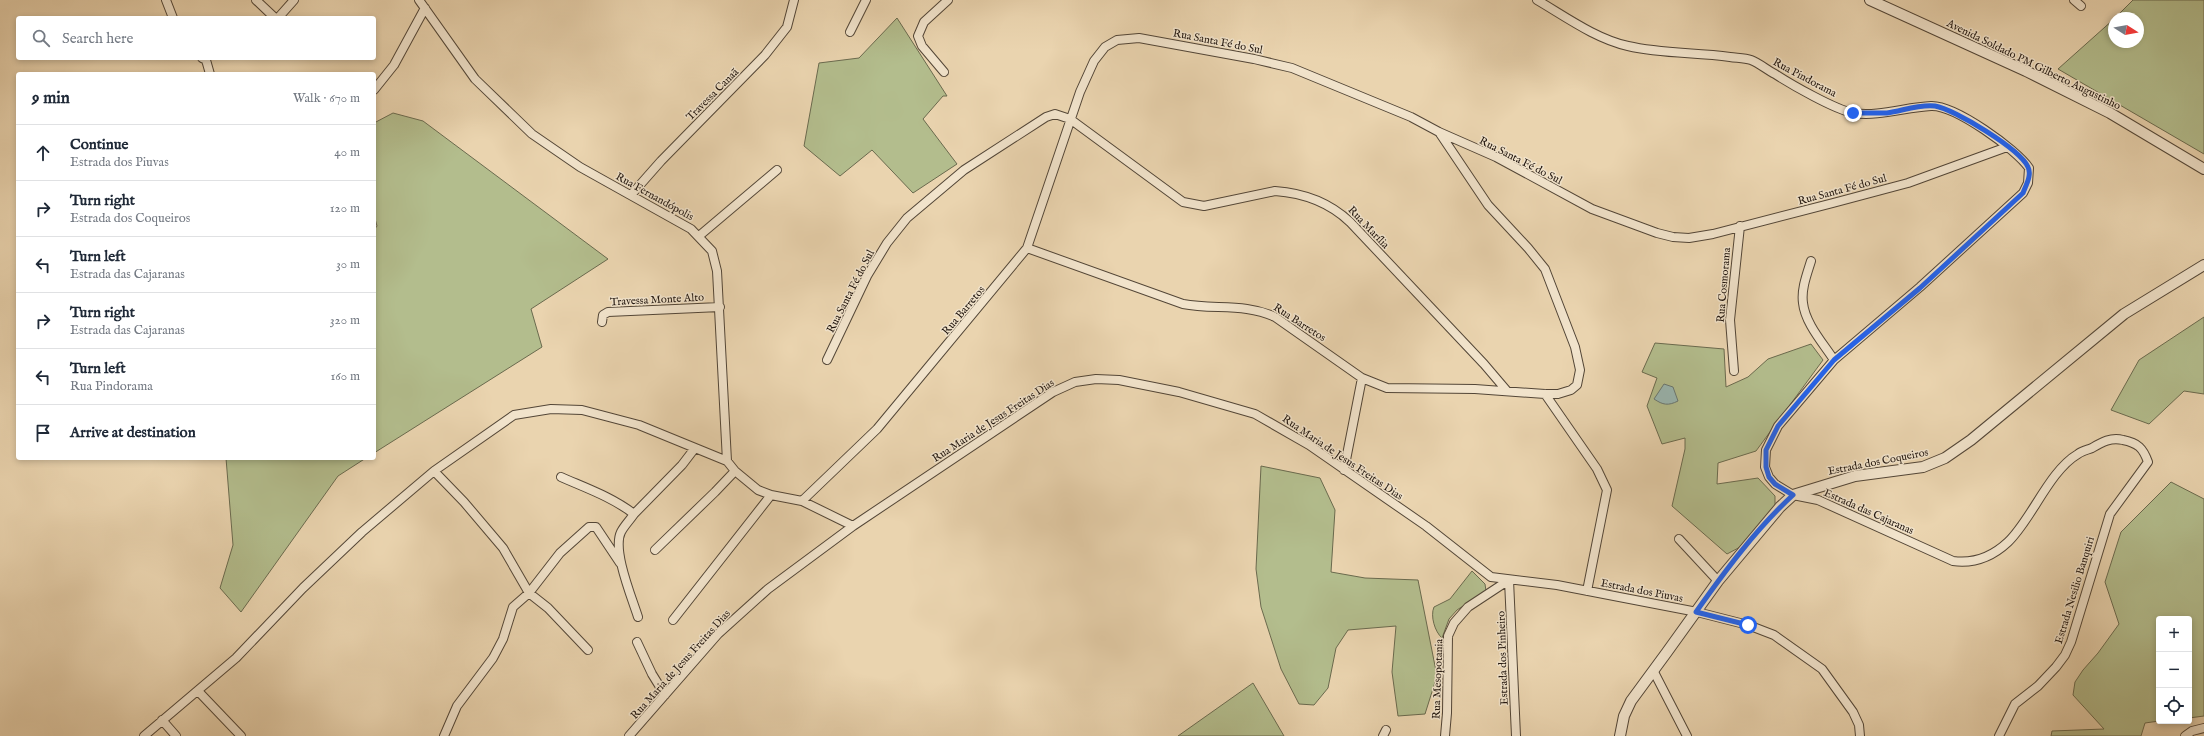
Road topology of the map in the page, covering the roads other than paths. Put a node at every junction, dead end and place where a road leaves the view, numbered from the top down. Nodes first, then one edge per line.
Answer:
1 (166, 0) edge
2 (256, 0) edge
3 (294, 0) edge
4 (419, 0) edge
5 (794, 0) edge
6 (866, 0) edge
7 (948, 0) edge
8 (1537, 0) edge
9 (1870, 0) edge
10 (2074, 0) edge
11 (2081, 6) dead end
12 (425, 8) junction
13 (172, 16) edge
14 (274, 16) edge
15 (278, 16) edge
16 (850, 32) dead end
17 (206, 60) edge
18 (209, 72) edge
19 (944, 72) dead end
20 (376, 88) edge
21 (1070, 119) junction
22 (1439, 132) junction
23 (2007, 147) junction
24 (2204, 169) edge
25 (777, 170) dead end
26 (2023, 193) joint
27 (631, 195) junction
28 (1740, 226) junction
29 (699, 236) junction
30 (1027, 248) junction
31 (1811, 261) dead end
32 (2204, 265) edge
33 (720, 307) junction
34 (602, 322) dead end
35 (827, 360) dead end
36 (1834, 360) junction
37 (1734, 370) dead end
38 (1362, 378) junction
39 (1507, 391) junction
40 (1545, 394) junction
41 (695, 448) junction
42 (727, 461) junction
43 (2148, 462) joint
44 (1344, 470) junction
45 (434, 471) junction
46 (735, 471) junction
47 (561, 477) dead end
48 (1793, 495) junction
49 (771, 496) junction
50 (802, 501) junction
51 (634, 514) junction
52 (853, 526) junction
53 (1679, 539) dead end
54 (655, 550) dead end
55 (620, 563) junction
56 (1509, 580) junction
57 (1718, 581) junction
58 (1587, 591) junction
59 (529, 593) junction
60 (1696, 612) junction
61 (638, 617) dead end
62 (673, 620) dead end
63 (637, 642) dead end
64 (588, 650) dead end
65 (1654, 672) junction
66 (198, 690) junction
67 (665, 695) junction
68 (162, 720) junction
69 (2204, 728) edge
70 (144, 736) edge
71 (176, 736) edge
72 (241, 736) edge
73 (444, 736) edge
74 (629, 736) edge
75 (1445, 736) edge
76 (1516, 736) edge
77 (1620, 736) edge
78 (1687, 736) edge
79 (1860, 736) edge
80 (1999, 736) edge
81 (2185, 736) edge

1 - 13 street
2 - 14 street
3 - 15 street
4 - 12 street, Rua Fernandópolis
5 - 27 street, Travessa Canaã
6 - 16 street
7 - 19 street
8 - 23 street, Rua Pindorama
9 - 24 street, Avenida Soldado PM Gilberto Augustinho
10 - 11 street
12 - 20 street
12 - 27 street, Rua Fernandópolis
17 - 18 street
21 - 22 street, Rua Santa Fé do Sul
21 - 30 street, Rua Santa Fé do Sul
21 - 35 street, Rua Santa Fé do Sul
21 - 39 street, Rua Marília
22 - 28 street, Rua Santa Fé do Sul
22 - 40 street, Rua Barretos
23 - 26 street, Rua Pindorama
23 - 28 street, Rua Santa Fé do Sul
25 - 29 street
26 - 36 street, Estrada das Cajaranas
27 - 29 street, Rua Fernandópolis
28 - 37 street, Rua Cosmorama
29 - 33 street, Rua Fernandópolis
30 - 38 street, Rua Barretos
30 - 50 street, Rua Barretos
31 - 36 street
32 - 48 street, Estrada dos Coqueiros
33 - 34 street, Travessa Monte Alto
33 - 42 street, Rua Fernandópolis
36 - 48 street, Estrada das Cajaranas
38 - 39 street, Rua Barretos
38 - 44 street
39 - 40 street, Rua Barretos
40 - 58 street
41 - 42 street
41 - 45 street
41 - 51 street
42 - 46 street
43 - 48 street, Estrada das Cajaranas
43 - 80 street, Estrada Nesilio Banquiri
44 - 52 street, Rua Maria de Jesus Freitas Dias
44 - 56 street, Rua Maria de Jesus Freitas Dias
45 - 59 street
45 - 66 street
46 - 49 street
46 - 54 street
47 - 51 street
48 - 57 street, Estrada dos Coqueiros
49 - 50 street
49 - 62 street
50 - 52 street
51 - 55 street
52 - 67 street, Rua Maria de Jesus Freitas Dias
53 - 57 street
55 - 59 street
55 - 61 street
56 - 58 street, Estrada dos Piuvas
56 - 75 street, Rua Mesopotania
56 - 76 street, Estrada dos Pinheiro
57 - 60 street, Estrada dos Coqueiros
58 - 60 street, Estrada dos Piuvas
59 - 64 street
59 - 73 street
60 - 65 street, Estrada dos Coqueiros
60 - 79 street, Estrada dos Piuvas
63 - 67 street
65 - 77 street, Estrada dos Coqueiros
65 - 78 street
66 - 68 street
66 - 72 street
67 - 74 street, Rua Maria de Jesus Freitas Dias
68 - 70 street
68 - 71 street
69 - 81 street

